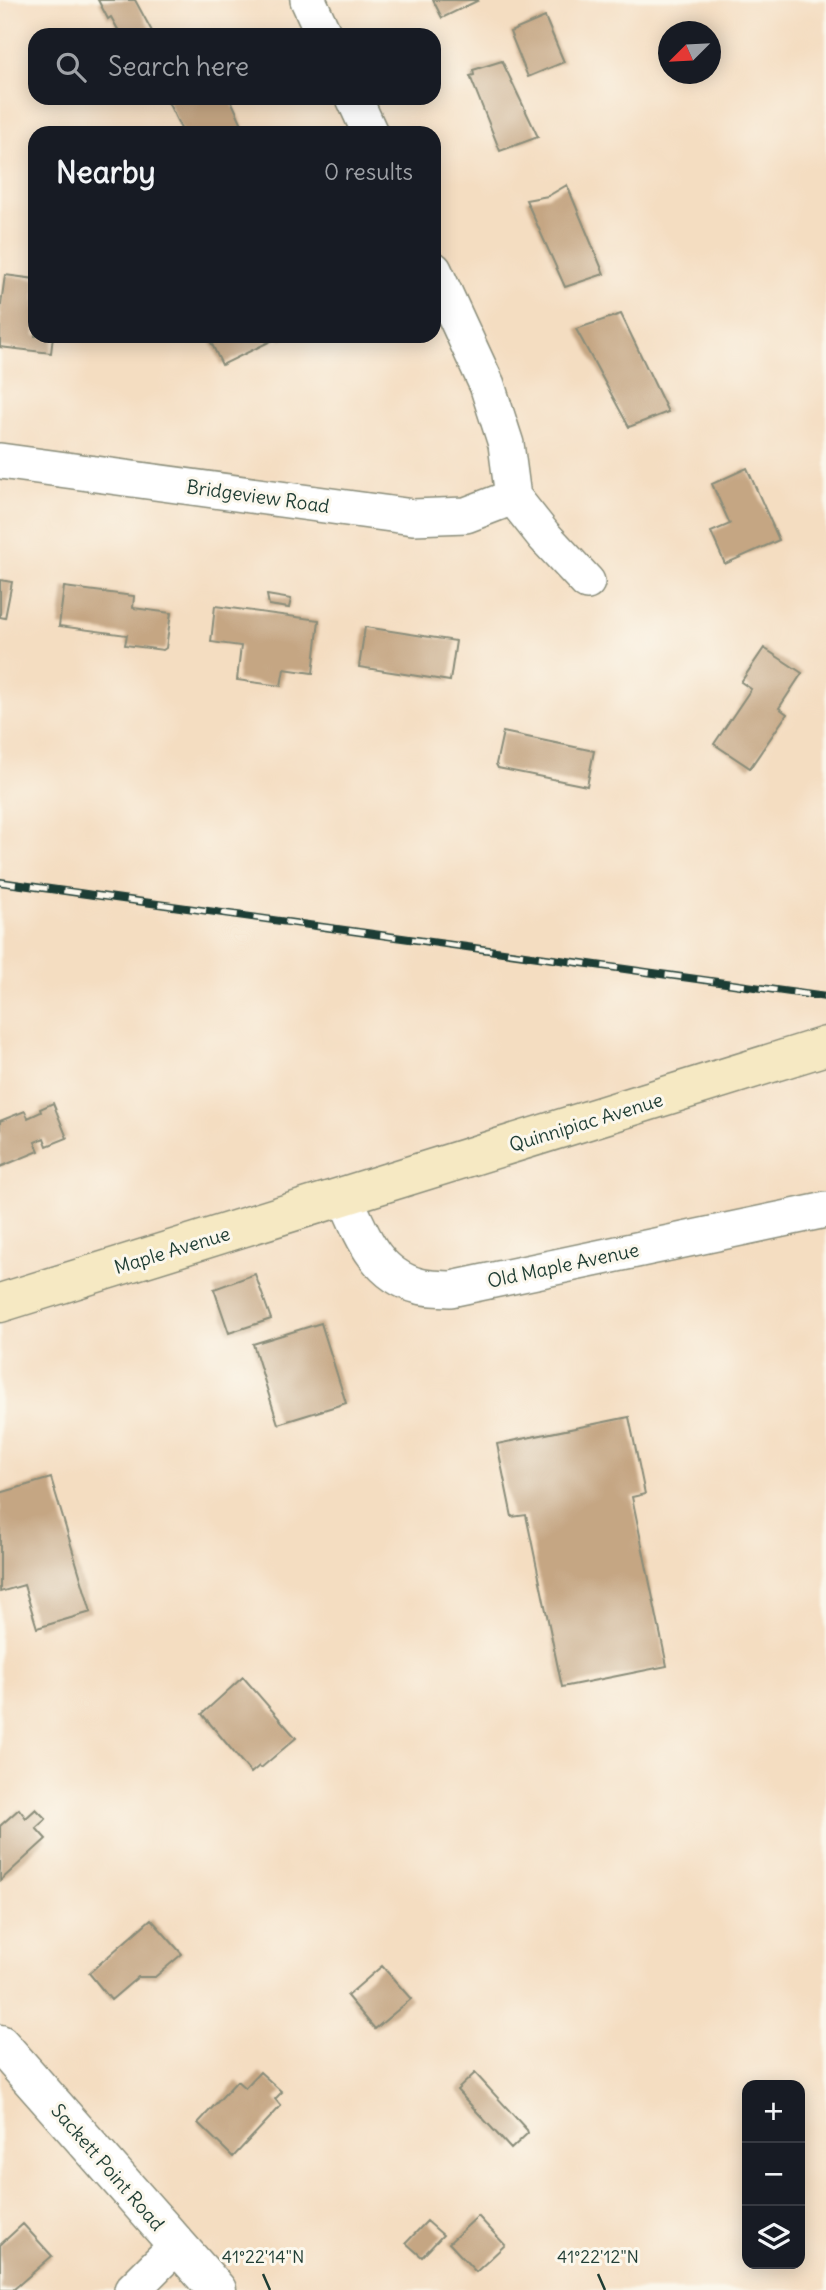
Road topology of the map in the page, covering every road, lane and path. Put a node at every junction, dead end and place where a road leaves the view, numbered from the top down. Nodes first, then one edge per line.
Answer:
1 (308, 0) edge
2 (321, 28) edge
3 (357, 105) edge
4 (367, 126) edge
5 (441, 285) edge
6 (0, 461) edge
7 (513, 497) junction
8 (587, 582) dead end
9 (826, 1046) edge
10 (345, 1197) junction
11 (826, 1210) edge
12 (0, 1303) edge
13 (0, 2044) edge
14 (177, 2245) junction
15 (132, 2290) edge
16 (217, 2290) edge

1 - 2 street
3 - 4 street
5 - 7 street
6 - 7 street, Bridgeview Road
7 - 8 street
9 - 10 main road, Quinnipiac Avenue
10 - 11 street, Old Maple Avenue
10 - 12 main road, Maple Avenue
13 - 14 street, Sackett Point Road
14 - 15 street
14 - 16 street, Sackett Point Road

